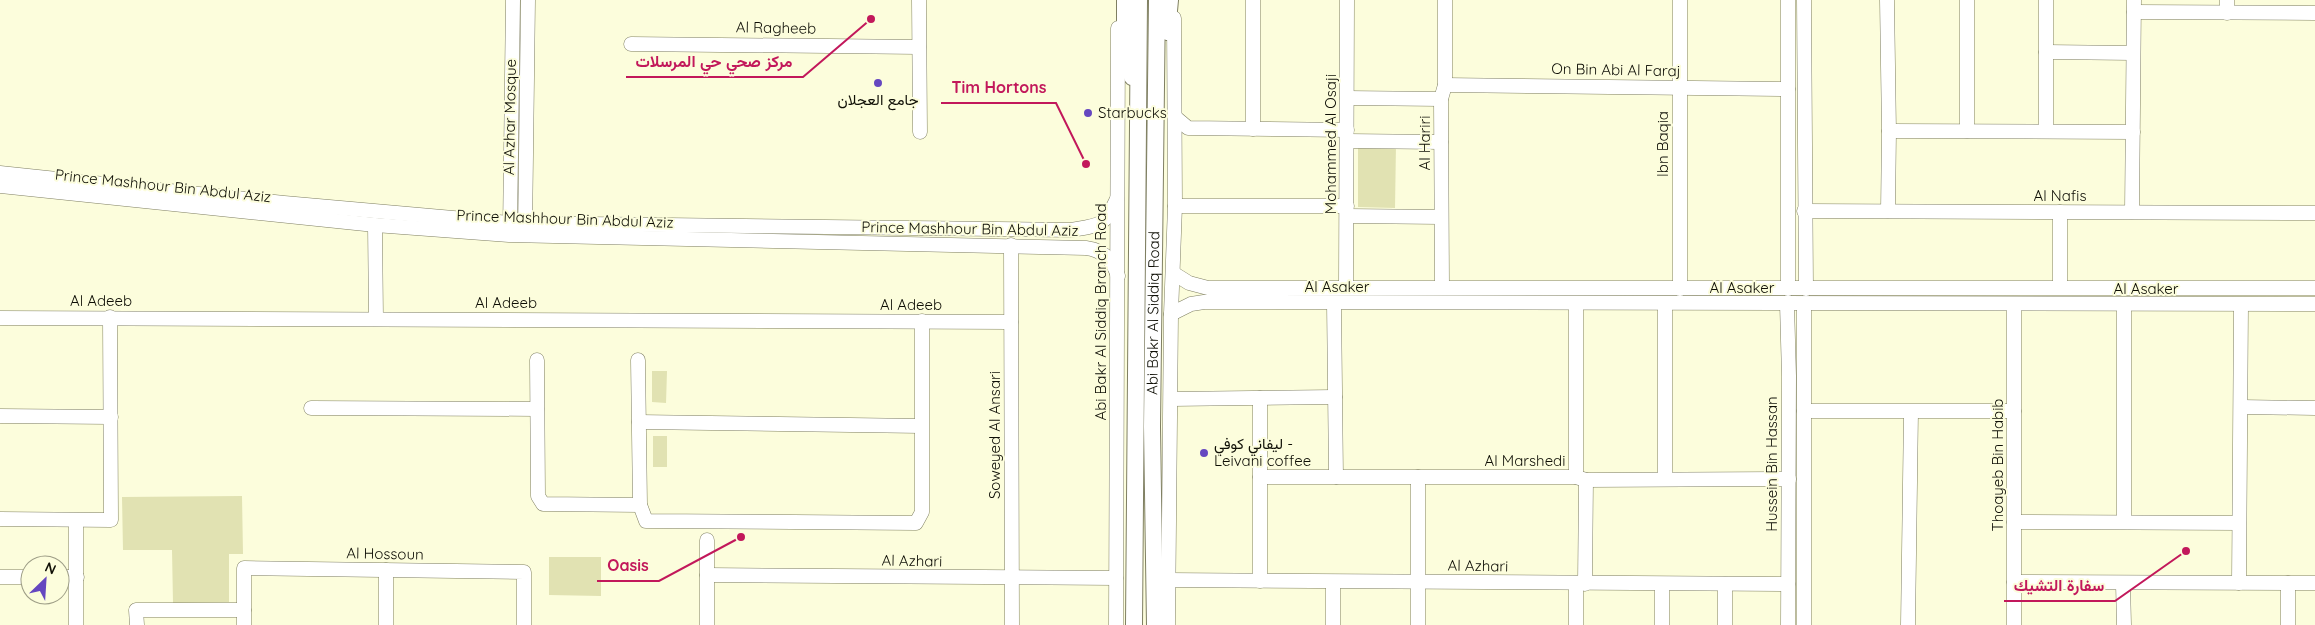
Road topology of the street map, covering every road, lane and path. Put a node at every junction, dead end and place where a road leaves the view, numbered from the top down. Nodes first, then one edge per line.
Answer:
1 (513, 0) edge
2 (528, 0) edge
3 (919, 0) edge
4 (1118, 0) edge
5 (1125, 0) edge
6 (1139, 0) edge
7 (1157, 0) edge
8 (1170, 0) edge
9 (1174, 0) edge
10 (1253, 0) edge
11 (1347, 0) edge
12 (1445, 0) edge
13 (1680, 0) edge
14 (1788, 0) edge
15 (1804, 0) edge
16 (1887, 0) edge
17 (1967, 0) edge
18 (2046, 0) edge
19 (2134, 6) edge
20 (2227, 6) edge
21 (2315, 13) edge
22 (631, 44) dead end
23 (919, 47) junction
24 (2046, 52) junction
25 (2133, 53) junction
26 (1445, 85) junction
27 (1680, 87) junction
28 (1788, 88) junction
29 (1138, 92) junction
30 (1347, 98) junction
31 (1441, 99) junction
32 (1174, 117) junction
33 (1188, 128) junction
34 (1253, 128) junction
35 (1889, 131) junction
36 (1967, 131) junction
37 (2046, 131) junction
38 (920, 132) dead end
39 (2132, 132) junction
40 (1347, 136) junction
41 (1174, 141) junction
42 (1441, 142) junction
43 (1156, 157) junction
44 (0, 173) edge
45 (0, 186) edge
46 (1117, 199) junction
47 (1175, 206) junction
48 (1347, 211) junction
49 (1804, 211) junction
50 (1888, 211) junction
51 (2060, 212) junction
52 (2132, 212) junction
53 (2315, 213) edge
54 (1441, 217) junction
55 (376, 225) junction
56 (1080, 228) junction
57 (510, 229) junction
58 (525, 229) junction
59 (1011, 245) junction
60 (1080, 248) junction
61 (1173, 273) junction
62 (1118, 276) junction
63 (1442, 286) junction
64 (1390, 287) junction
65 (2060, 287) junction
66 (1208, 288) junction
67 (1346, 288) junction
68 (2154, 288) junction
69 (2315, 288) edge
70 (1680, 289) junction
71 (1788, 289) junction
72 (1806, 289) junction
73 (1204, 302) junction
74 (1334, 303) junction
75 (1391, 304) junction
76 (1576, 304) junction
77 (1665, 304) junction
78 (1787, 304) junction
79 (1804, 304) junction
80 (2315, 304) edge
81 (2014, 305) junction
82 (2154, 305) junction
83 (2241, 305) junction
84 (2124, 306) junction
85 (1171, 314) junction
86 (110, 317) junction
87 (0, 318) edge
88 (376, 319) junction
89 (922, 321) junction
90 (1011, 322) junction
91 (1803, 334) junction
92 (1788, 335) junction
93 (537, 360) dead end
94 (638, 360) dead end
95 (1804, 375) junction
96 (1789, 376) junction
97 (1335, 397) junction
98 (1260, 398) junction
99 (1170, 399) junction
100 (2240, 407) junction
101 (311, 408) dead end
102 (537, 408) junction
103 (2315, 408) edge
104 (1804, 411) junction
105 (2014, 411) junction
106 (1911, 412) junction
107 (0, 416) edge
108 (111, 417) junction
109 (639, 422) junction
110 (921, 426) junction
111 (1260, 477) junction
112 (1336, 477) junction
113 (1418, 478) junction
114 (1581, 479) junction
115 (1665, 479) junction
116 (1789, 479) junction
117 (640, 505) junction
118 (0, 519) edge
119 (76, 521) junction
120 (2014, 522) junction
121 (2124, 522) junction
122 (2239, 523) junction
123 (708, 540) dead end
124 (386, 570) junction
125 (707, 575) junction
126 (0, 577) edge
127 (20, 577) edge
128 (70, 577) edge
129 (76, 577) junction
130 (1116, 578) junction
131 (1012, 579) junction
132 (1167, 580) junction
133 (1804, 581) junction
134 (1260, 582) junction
135 (1333, 582) junction
136 (1418, 582) junction
137 (1788, 582) junction
138 (2014, 582) junction
139 (2239, 583) junction
140 (2288, 583) junction
141 (2315, 583) edge
142 (1581, 584) junction
143 (1725, 584) junction
144 (2123, 584) junction
145 (1662, 585) junction
146 (244, 610) junction
147 (76, 625) edge
148 (137, 625) edge
149 (244, 625) edge
150 (386, 625) edge
151 (524, 625) edge
152 (707, 625) edge
153 (1012, 625) edge
154 (1116, 625) edge
155 (1134, 625) edge
156 (1154, 625) edge
157 (1168, 625) edge
158 (1333, 625) edge
159 (1418, 625) edge
160 (1576, 625) edge
161 (1662, 625) edge
162 (1725, 625) edge
163 (1788, 625) edge
164 (1804, 625) edge
165 (1908, 625) edge
166 (2014, 625) edge
167 (2124, 625) edge
168 (2288, 625) edge

1 - 57 street, Al Azhar Mosque
2 - 58 street, Al Azhar Mosque
3 - 23 street
4 - 46 street, Abi Bakr Al Siddiq Branch Road
5 - 29 main road
6 - 29 main road, Abi Bakr Al Siddiq Road
7 - 43 main road, Abi Bakr Al Siddiq Road
8 - 43 main road
9 - 32 street
10 - 34 street
11 - 30 street, Mohammed Al Osaji
12 - 26 street, Al Hariri
13 - 27 street, Ibn Baqia
14 - 28 street
15 - 49 street
16 - 35 street
17 - 36 street
18 - 24 street
19 - 20 street
19 - 25 street
20 - 21 street
22 - 23 street, Al Ragheeb
23 - 38 street
24 - 25 street
24 - 37 street
25 - 39 street
26 - 27 street, On Bin Abi Al Faraj
26 - 31 street, Al Hariri
27 - 28 street, On Bin Abi Al Faraj
27 - 70 street, Ibn Baqia
28 - 71 street
29 - 155 main road, Abi Bakr Al Siddiq Road
30 - 31 street
30 - 40 street, Mohammed Al Osaji
31 - 42 street, Al Hariri
32 - 33 street
32 - 41 street
33 - 34 street
33 - 41 street
34 - 40 street
35 - 36 street
35 - 50 street
36 - 37 street
37 - 39 street
39 - 52 street
40 - 42 street
40 - 48 street, Mohammed Al Osaji
41 - 47 street
42 - 54 street, Al Hariri
43 - 156 main road, Abi Bakr Al Siddiq Road
44 - 57 street, Prince Mashhour Bin Abdul Aziz
45 - 55 street, Prince Mashhour Bin Abdul Aziz
46 - 56 street, Prince Mashhour Bin Abdul Aziz
46 - 62 street, Abi Bakr Al Siddiq Branch Road
47 - 48 street
47 - 61 street
48 - 54 street
48 - 67 street, Mohammed Al Osaji
49 - 50 street, Al Nafis
49 - 72 street
50 - 51 street, Al Nafis
51 - 52 street, Al Nafis
51 - 65 street
52 - 53 street, Al Nafis
54 - 63 street, Al Hariri
55 - 57 street, Prince Mashhour Bin Abdul Aziz
55 - 88 street
56 - 58 street, Prince Mashhour Bin Abdul Aziz
56 - 60 street
57 - 58 street, Prince Mashhour Bin Abdul Aziz
58 - 59 street, Prince Mashhour Bin Abdul Aziz
59 - 60 street, Prince Mashhour Bin Abdul Aziz
59 - 90 street, Soweyed Al Ansari
60 - 62 street, Prince Mashhour Bin Abdul Aziz
61 - 66 street, Al Asaker
61 - 85 street
62 - 130 street, Abi Bakr Al Siddiq Branch Road
63 - 64 street, Al Asaker
63 - 70 street, Al Asaker
64 - 67 street, Al Asaker
64 - 75 street
65 - 68 street, Al Asaker
65 - 72 street, Al Asaker
66 - 67 street, Al Asaker
66 - 73 street
68 - 69 street, Al Asaker
68 - 82 street
70 - 71 street, Al Asaker
71 - 72 street, Al Asaker
73 - 74 street, Al Asaker
73 - 85 street, Al Asaker
74 - 75 street, Al Asaker
74 - 97 street
75 - 76 street, Al Asaker
76 - 77 street, Al Asaker
76 - 114 street
77 - 78 street, Al Asaker
77 - 115 street
78 - 79 street, Al Asaker
78 - 92 street, Hussein Bin Hassan
79 - 81 street, Al Asaker
79 - 91 street
80 - 83 street, Al Asaker
81 - 84 street, Al Asaker
81 - 105 street, Thoayeb Bin Habib
82 - 83 street, Al Asaker
82 - 84 street, Al Asaker
83 - 100 street
84 - 121 street
85 - 99 street
86 - 87 street, Al Adeeb
86 - 88 street, Al Adeeb
86 - 108 street
88 - 89 street, Al Adeeb
89 - 90 street, Al Adeeb
89 - 110 street
90 - 131 street, Soweyed Al Ansari
91 - 92 street
91 - 95 street
92 - 96 street, Hussein Bin Hassan
93 - 102 street
94 - 109 street
95 - 96 street
95 - 104 street
96 - 116 street, Hussein Bin Hassan
97 - 98 street
97 - 112 street
98 - 99 street
98 - 111 street
99 - 132 street
100 - 103 street
100 - 122 street
101 - 102 street
102 - 117 street
104 - 106 street
104 - 133 street
105 - 106 street
105 - 120 street, Thoayeb Bin Habib
106 - 165 street
107 - 108 street
108 - 119 street
109 - 110 street
109 - 117 street
110 - 117 street
111 - 112 street, Al Marshedi
111 - 134 street
112 - 113 street, Al Marshedi
113 - 114 street, Al Marshedi
113 - 136 street
114 - 115 street, Al Marshedi
114 - 142 street
115 - 116 street, Al Marshedi
116 - 137 street, Hussein Bin Hassan
118 - 119 street
119 - 129 street
120 - 121 street
120 - 138 street, Thoayeb Bin Habib
121 - 122 street
122 - 139 street
123 - 125 street
124 - 146 street, Al Hossoun
124 - 150 street
124 - 151 street, Al Hossoun
125 - 131 street, Al Azhari
125 - 152 street
126 - 127 street
128 - 129 street
129 - 147 street
130 - 131 street, Al Azhari
130 - 154 street, Abi Bakr Al Siddiq Branch Road
131 - 153 street, Soweyed Al Ansari
132 - 134 street, Al Azhari
132 - 157 street
133 - 137 street, Al Azhari
133 - 164 street
134 - 135 street, Al Azhari
135 - 136 street, Al Azhari
135 - 158 street
136 - 142 street, Al Azhari
136 - 159 street
137 - 143 street, Al Azhari
137 - 163 street, Hussein Bin Hassan
138 - 144 street
138 - 166 street, Thoayeb Bin Habib
139 - 140 street
139 - 144 street
140 - 141 street
140 - 168 street
142 - 145 street, Al Azhari
142 - 160 street
143 - 145 street, Al Azhari
143 - 162 street
144 - 167 street
145 - 161 street
146 - 148 street
146 - 149 street

